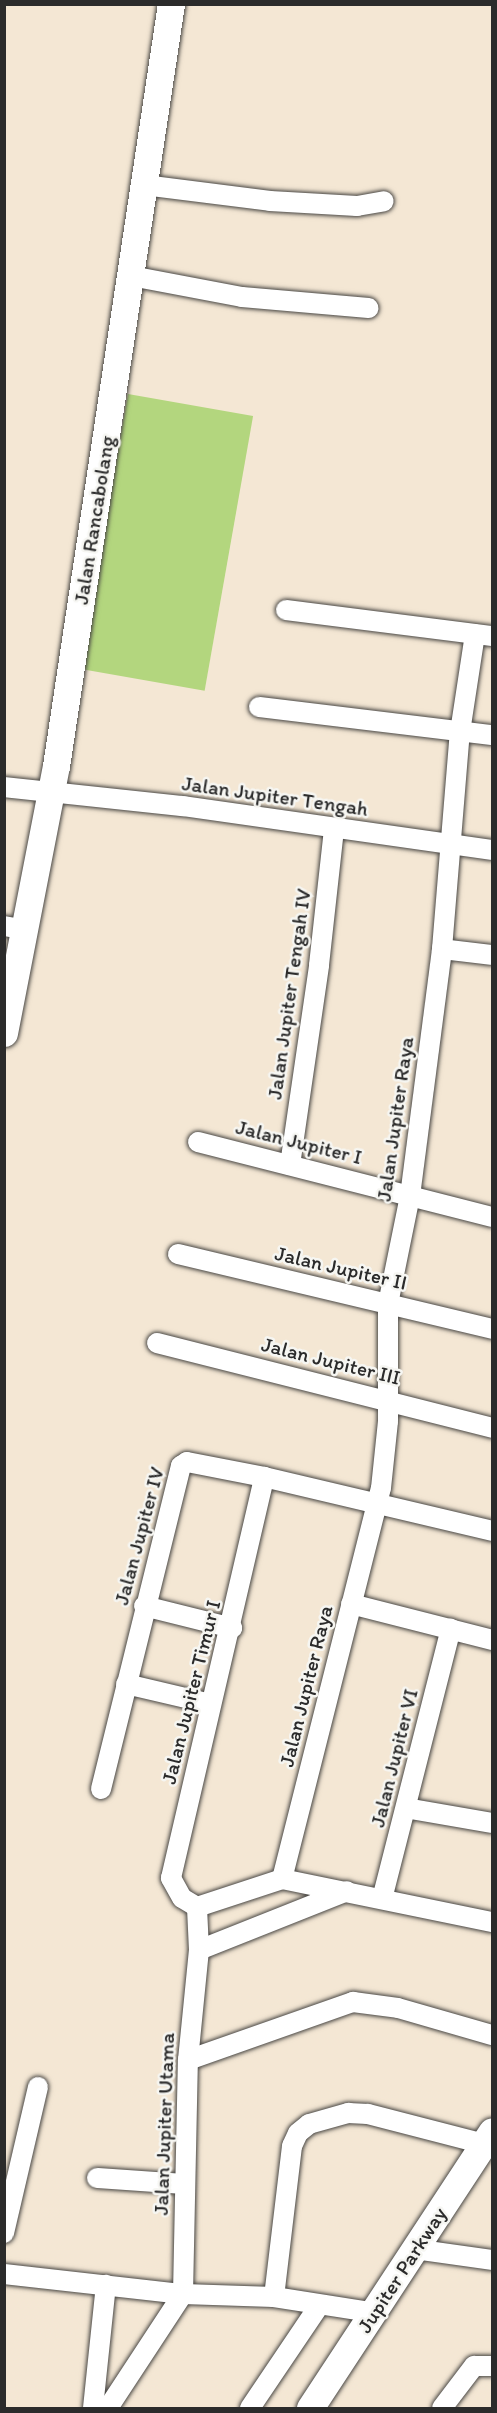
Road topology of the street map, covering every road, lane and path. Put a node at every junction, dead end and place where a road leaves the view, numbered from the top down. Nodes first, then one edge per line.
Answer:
1 (171, 4) edge
2 (144, 185) junction
3 (384, 201) dead end
4 (131, 276) junction
5 (369, 308) dead end
6 (286, 610) dead end
7 (484, 635) edge
8 (259, 707) dead end
9 (460, 732) junction
10 (492, 735) edge
11 (4, 787) edge
12 (50, 795) junction
13 (334, 829) junction
14 (452, 845) junction
15 (492, 850) edge
16 (16, 928) edge
17 (442, 949) junction
18 (492, 955) edge
19 (4, 1033) edge
20 (198, 1142) dead end
21 (290, 1165) junction
22 (410, 1196) junction
23 (492, 1217) edge
24 (178, 1254) dead end
25 (388, 1304) junction
26 (492, 1329) edge
27 (157, 1343) dead end
28 (386, 1398) junction
29 (492, 1428) edge
30 (264, 1477) junction
31 (375, 1504) junction
32 (492, 1531) edge
33 (351, 1604) junction
34 (144, 1606) junction
35 (232, 1628) junction
36 (451, 1629) junction
37 (492, 1640) edge
38 (126, 1684) junction
39 (211, 1704) junction
40 (101, 1789) dead end
41 (406, 1808) junction
42 (492, 1823) edge
43 (282, 1879) junction
44 (347, 1891) junction
45 (382, 1899) junction
46 (197, 1907) junction
47 (492, 1923) edge
48 (199, 1950) junction
49 (492, 2035) edge
50 (188, 2060) junction
51 (38, 2087) dead end
52 (490, 2140) edge
53 (97, 2178) dead end
54 (185, 2184) junction
55 (4, 2233) edge
56 (414, 2249) junction
57 (492, 2260) edge
58 (4, 2274) edge
59 (106, 2285) junction
60 (183, 2294) junction
61 (274, 2298) junction
62 (318, 2307) junction
63 (376, 2313) junction
64 (492, 2366) edge
65 (93, 2409) edge
66 (108, 2409) edge
67 (250, 2409) edge
68 (310, 2409) edge
69 (442, 2409) edge

1 - 2 street, Jalan Rancabolang
2 - 3 street
2 - 4 street, Jalan Rancabolang
4 - 5 street
4 - 12 street, Jalan Rancabolang
6 - 7 street
7 - 9 street, Jalan Jupiter Raya
8 - 9 street
9 - 10 street
9 - 14 street, Jalan Jupiter Raya
11 - 12 street, Jalan Jupiter Tengah
12 - 13 street, Jalan Jupiter Tengah
12 - 16 street, Jalan Rancabolang
13 - 14 street, Jalan Jupiter Tengah
13 - 21 street, Jalan Jupiter Tengah IV
14 - 15 street, Jalan Jupiter Tengah
14 - 17 street, Jalan Jupiter Raya
16 - 19 street, Jalan Rancabolang
17 - 18 street
17 - 22 street, Jalan Jupiter Raya
20 - 21 street, Jalan Jupiter I
21 - 22 street, Jalan Jupiter I
22 - 23 street, Jalan Jupiter I
22 - 25 street, Jalan Jupiter Raya
24 - 25 street, Jalan Jupiter II
25 - 26 street, Jalan Jupiter II
25 - 28 street, Jalan Jupiter Raya
27 - 28 street, Jalan Jupiter III
28 - 29 street, Jalan Jupiter III
28 - 31 street, Jalan Jupiter Raya
30 - 31 street, Jalan Jupiter IV
30 - 34 street, Jalan Jupiter IV
30 - 35 street, Jalan Jupiter Timur I
31 - 32 street, Jalan Jupiter IV
31 - 33 street, Jalan Jupiter Raya
33 - 36 street
33 - 43 street, Jalan Jupiter Raya
34 - 35 street
34 - 38 street, Jalan Jupiter IV
35 - 39 street, Jalan Jupiter Timur I
36 - 37 street
36 - 41 street, Jalan Jupiter VI
38 - 39 street
38 - 40 street, Jalan Jupiter IV
39 - 46 street, Jalan Jupiter Timur I
41 - 42 street
41 - 45 street, Jalan Jupiter VI
43 - 44 street
43 - 46 street
44 - 45 street
44 - 48 street
45 - 47 street
46 - 48 street, Jalan Jupiter Utama
48 - 50 street, Jalan Jupiter Utama
49 - 50 street
50 - 54 street, Jalan Jupiter Utama
51 - 55 street
52 - 56 street, Jupiter Parkway
52 - 61 street
53 - 54 street
54 - 60 street, Jalan Jupiter Utama
56 - 57 street
56 - 63 street, Jupiter Parkway
58 - 59 street
59 - 60 street
59 - 65 street
60 - 61 street
60 - 66 street
61 - 62 street
62 - 63 street
62 - 67 street
63 - 68 street, Jupiter Parkway
64 - 69 street

